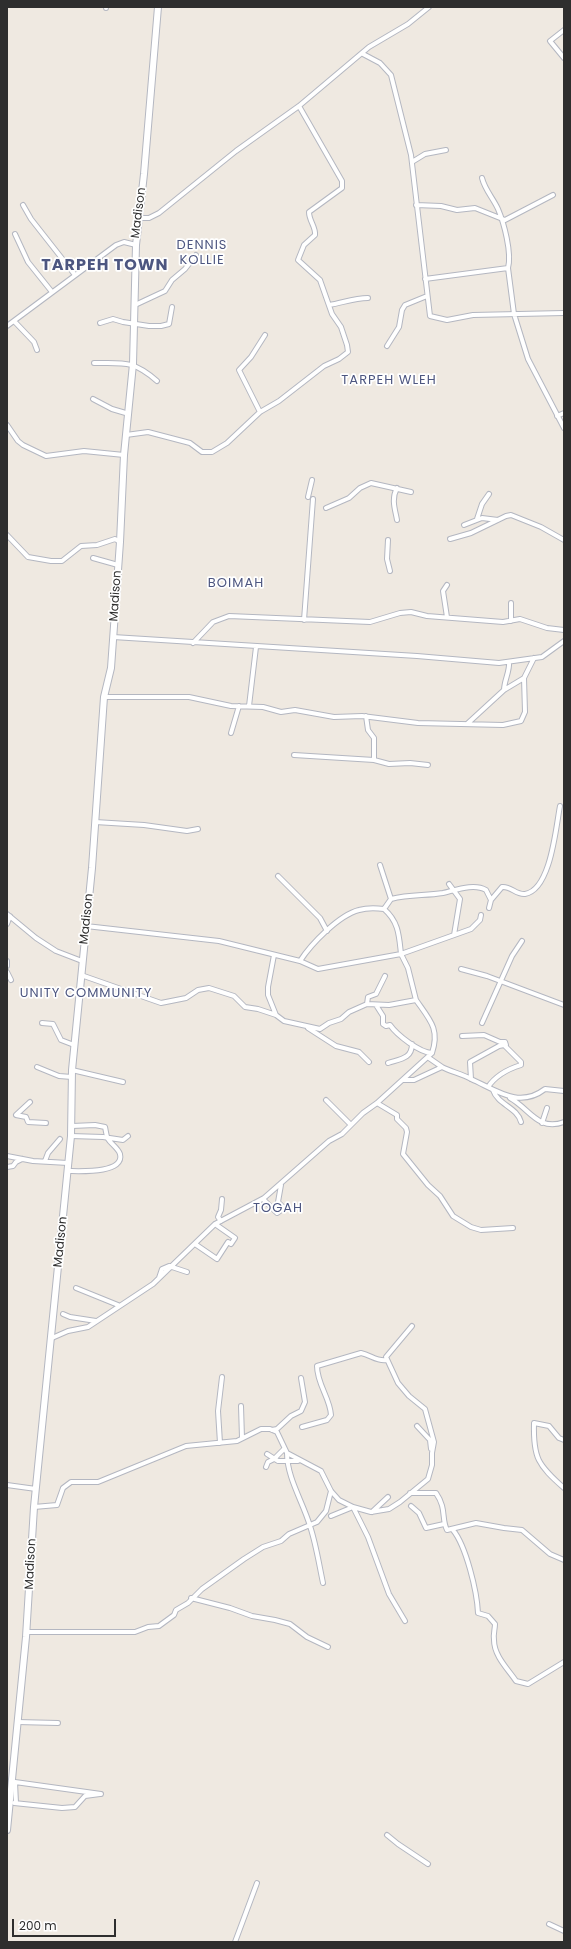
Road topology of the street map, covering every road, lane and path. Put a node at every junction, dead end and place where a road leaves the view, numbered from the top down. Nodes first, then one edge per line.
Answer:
1 (158, 7) edge
2 (429, 7) edge
3 (564, 30) edge
4 (363, 54) junction
5 (564, 58) edge
6 (300, 106) junction
7 (446, 150) dead end
8 (412, 162) junction
9 (482, 178) dead end
10 (553, 195) dead end
11 (23, 205) dead end
12 (416, 205) junction
13 (139, 218) junction
14 (500, 220) junction
15 (15, 234) dead end
16 (136, 245) junction
17 (196, 255) dead end
18 (508, 268) junction
19 (75, 274) junction
20 (425, 279) junction
21 (52, 292) junction
22 (427, 296) junction
23 (368, 298) dead end
24 (135, 305) junction
25 (329, 305) junction
26 (172, 307) dead end
27 (514, 314) junction
28 (564, 314) edge
29 (14, 321) junction
30 (100, 323) dead end
31 (134, 323) junction
32 (7, 326) edge
33 (265, 335) dead end
34 (387, 346) dead end
35 (37, 350) dead end
36 (94, 362) dead end
37 (133, 364) junction
38 (157, 381) dead end
39 (93, 400) dead end
40 (260, 412) junction
41 (564, 413) edge
42 (129, 414) junction
43 (557, 416) junction
44 (7, 425) edge
45 (564, 428) edge
46 (126, 435) junction
47 (124, 455) junction
48 (312, 480) dead end
49 (397, 488) junction
50 (411, 492) dead end
51 (489, 494) dead end
52 (326, 508) dead end
53 (477, 519) junction
54 (396, 520) dead end
55 (498, 520) junction
56 (464, 525) dead end
57 (7, 535) edge
58 (450, 539) dead end
59 (388, 540) dead end
60 (564, 540) edge
61 (120, 542) junction
62 (93, 558) dead end
63 (118, 565) junction
64 (390, 571) dead end
65 (447, 585) dead end
66 (511, 603) dead end
67 (447, 617) junction
68 (304, 620) junction
69 (511, 621) junction
70 (564, 630) edge
71 (113, 637) junction
72 (564, 641) edge
73 (193, 643) junction
74 (256, 647) junction
75 (534, 658) junction
76 (528, 660) junction
77 (509, 662) junction
78 (529, 668) junction
79 (524, 678) junction
80 (504, 690) junction
81 (104, 697) junction
82 (239, 706) junction
83 (249, 706) junction
84 (366, 716) junction
85 (468, 724) junction
86 (232, 733) dead end
87 (294, 755) dead end
88 (374, 760) junction
89 (428, 765) dead end
90 (560, 806) dead end
91 (95, 822) junction
92 (198, 829) dead end
93 (380, 865) dead end
94 (278, 876) dead end
95 (449, 884) dead end
96 (455, 890) junction
97 (391, 900) junction
98 (491, 900) junction
99 (489, 908) dead end
100 (384, 909) junction
101 (9, 915) edge
102 (480, 915) dead end
103 (7, 924) edge
104 (86, 926) junction
105 (327, 931) junction
106 (454, 935) junction
107 (522, 941) dead end
108 (401, 954) junction
109 (274, 955) junction
110 (7, 961) edge
111 (82, 961) junction
112 (300, 961) junction
113 (7, 966) edge
114 (461, 969) dead end
115 (7, 972) edge
116 (81, 975) junction
117 (385, 976) dead end
118 (11, 980) dead end
119 (501, 982) junction
120 (416, 1000) junction
121 (367, 1004) junction
122 (376, 1005) junction
123 (564, 1005) edge
124 (276, 1015) junction
125 (482, 1023) dead end
126 (42, 1024) dead end
127 (304, 1026) junction
128 (462, 1036) dead end
129 (412, 1044) junction
130 (74, 1045) junction
131 (504, 1046) junction
132 (432, 1053) junction
133 (429, 1058) junction
134 (369, 1062) dead end
135 (388, 1063) dead end
136 (38, 1067) dead end
137 (442, 1067) junction
138 (72, 1070) junction
139 (72, 1077) junction
140 (471, 1079) junction
141 (402, 1080) junction
142 (123, 1082) dead end
143 (488, 1087) junction
144 (493, 1089) junction
145 (564, 1089) edge
146 (508, 1097) junction
147 (326, 1100) dead end
148 (30, 1102) dead end
149 (377, 1104) junction
150 (547, 1108) dead end
151 (521, 1122) dead end
152 (564, 1122) edge
153 (46, 1123) dead end
154 (542, 1123) junction
155 (350, 1124) junction
156 (72, 1126) junction
157 (71, 1136) junction
158 (128, 1136) dead end
159 (107, 1137) junction
160 (60, 1139) dead end
161 (7, 1156) edge
162 (23, 1159) junction
163 (45, 1161) junction
164 (68, 1163) junction
165 (7, 1166) edge
166 (68, 1171) junction
167 (281, 1185) junction
168 (222, 1199) dead end
169 (263, 1199) junction
170 (221, 1221) junction
171 (215, 1224) junction
172 (513, 1228) dead end
173 (195, 1244) junction
174 (172, 1265) junction
175 (187, 1272) dead end
176 (76, 1288) dead end
177 (118, 1305) junction
178 (63, 1314) dead end
179 (96, 1321) junction
180 (412, 1326) dead end
181 (52, 1338) junction
182 (387, 1360) junction
183 (222, 1377) dead end
184 (301, 1378) dead end
185 (242, 1406) dead end
186 (417, 1426) dead end
187 (302, 1427) dead end
188 (272, 1430) junction
189 (242, 1438) junction
190 (564, 1440) edge
191 (220, 1444) junction
192 (286, 1451) junction
193 (432, 1453) junction
194 (267, 1454) dead end
195 (274, 1459) junction
196 (287, 1460) junction
197 (302, 1462) junction
198 (266, 1468) dead end
199 (7, 1485) edge
200 (564, 1488) edge
201 (36, 1489) junction
202 (331, 1491) junction
203 (410, 1493) junction
204 (388, 1497) dead end
205 (411, 1506) dead end
206 (34, 1507) junction
207 (353, 1507) junction
208 (371, 1512) junction
209 (331, 1516) dead end
210 (444, 1524) junction
211 (310, 1525) junction
212 (453, 1530) junction
213 (564, 1560) edge
214 (323, 1583) dead end
215 (191, 1598) junction
216 (405, 1620) dead end
217 (27, 1632) junction
218 (328, 1647) dead end
219 (564, 1662) edge
220 (18, 1722) junction
221 (58, 1723) dead end
222 (8, 1803) edge
223 (16, 1803) junction
224 (7, 1830) edge
225 (387, 1835) dead end
226 (428, 1864) dead end
227 (257, 1883) dead end
228 (548, 1924) dead end
229 (564, 1931) edge
230 (235, 1942) edge

1 - 13 street, Madison
2 - 4 street
3 - 5 street
4 - 6 street
4 - 8 street
6 - 13 street
6 - 25 street
7 - 8 street
8 - 12 street
9 - 14 street
10 - 14 street
11 - 19 street
12 - 14 street
12 - 20 street
13 - 16 street, Madison
14 - 18 street
15 - 21 street
16 - 19 street
16 - 24 street, Madison
17 - 24 street
18 - 20 street
18 - 27 street
19 - 21 street
20 - 22 street
21 - 29 street
22 - 27 street
22 - 34 street
23 - 25 street
24 - 31 street, Madison
25 - 40 street
26 - 31 street
27 - 28 street
27 - 43 street
29 - 32 street
29 - 35 street
30 - 31 street
31 - 37 street, Madison
33 - 40 street
36 - 37 street
37 - 38 street
37 - 42 street, Madison
39 - 42 street
40 - 46 street
41 - 43 street
42 - 46 street, Madison
43 - 45 street
44 - 47 street
46 - 47 street, Madison
47 - 61 street, Madison
48 - 68 street
49 - 50 street
49 - 52 street
49 - 54 street
51 - 53 street
53 - 55 street
53 - 56 street
55 - 58 street
55 - 60 street
57 - 61 street
59 - 64 street
61 - 63 street, Madison
62 - 63 street
63 - 71 street, Madison
65 - 67 street
66 - 69 street
67 - 68 street
67 - 69 street
68 - 73 street
69 - 70 street
71 - 73 street
71 - 81 street, Madison
72 - 75 street
73 - 74 street
74 - 77 street
74 - 83 street
75 - 76 street
75 - 78 street
76 - 77 street
76 - 78 street
77 - 80 street
78 - 79 street
79 - 80 street
79 - 85 street
80 - 85 street
81 - 82 street
81 - 91 street, Madison
82 - 83 street
82 - 86 street
83 - 84 street
84 - 85 street
84 - 88 street
87 - 88 street
88 - 89 street
90 - 98 street
91 - 92 street
91 - 104 street, Madison
93 - 97 street
94 - 105 street
95 - 96 street
96 - 97 street
96 - 98 street
96 - 106 street
97 - 100 street
98 - 99 street
100 - 105 street
100 - 108 street
101 - 103 street
101 - 111 street
102 - 106 street
104 - 109 street
104 - 111 street, Madison
105 - 112 street
106 - 108 street
107 - 119 street
108 - 112 street
108 - 120 street
109 - 112 street
109 - 124 street
110 - 113 street
111 - 116 street, Madison
114 - 119 street
115 - 118 street
116 - 124 street
116 - 130 street, Madison
117 - 121 street
119 - 123 street
119 - 125 street
120 - 122 street
120 - 132 street
121 - 122 street
121 - 127 street
122 - 129 street
124 - 127 street
126 - 130 street
127 - 134 street
128 - 131 street
129 - 132 street
129 - 135 street
130 - 138 street, Madison
131 - 140 street
131 - 143 street
132 - 133 street
133 - 137 street
133 - 141 street
136 - 139 street
137 - 140 street
137 - 141 street
138 - 139 street, Madison
138 - 142 street
139 - 156 street, Madison
140 - 143 street
141 - 149 street
143 - 144 street
144 - 146 street
144 - 151 street
145 - 146 street
146 - 154 street
147 - 155 street
148 - 153 street
149 - 155 street
149 - 172 street
150 - 154 street
152 - 154 street
155 - 167 street
156 - 157 street, Madison
156 - 159 street
157 - 159 street
157 - 164 street, Madison
158 - 159 street
159 - 166 street
160 - 163 street
161 - 162 street
162 - 163 street
162 - 165 street
163 - 164 street
164 - 166 street, Madison
166 - 181 street, Madison
167 - 169 street
167 - 169 street
168 - 170 street
169 - 170 street
170 - 171 street
171 - 173 street
171 - 173 street
173 - 174 street
174 - 175 street
174 - 177 street
176 - 177 street
177 - 179 street
178 - 179 street
179 - 181 street
180 - 182 street
181 - 201 street, Madison
182 - 187 street
182 - 193 street
183 - 191 street
184 - 188 street
185 - 189 street
186 - 193 street
188 - 189 street
188 - 192 street
189 - 191 street
190 - 200 street
191 - 206 street
192 - 195 street
192 - 196 street
192 - 197 street
193 - 203 street
194 - 195 street
195 - 196 street
195 - 198 street
196 - 197 street
196 - 211 street
197 - 202 street
199 - 201 street
201 - 206 street, Madison
202 - 207 street
202 - 211 street
203 - 208 street
203 - 210 street
204 - 208 street
205 - 210 street
206 - 217 street, Madison
207 - 208 street
207 - 209 street
207 - 216 street
210 - 212 street
211 - 214 street
211 - 215 street
212 - 213 street
212 - 219 street
215 - 217 street
215 - 218 street
217 - 220 street, Madison
220 - 221 street
220 - 222 street, Madison
222 - 223 street
222 - 224 street, Madison
223 - 223 street
225 - 226 street
227 - 230 street
228 - 229 street

